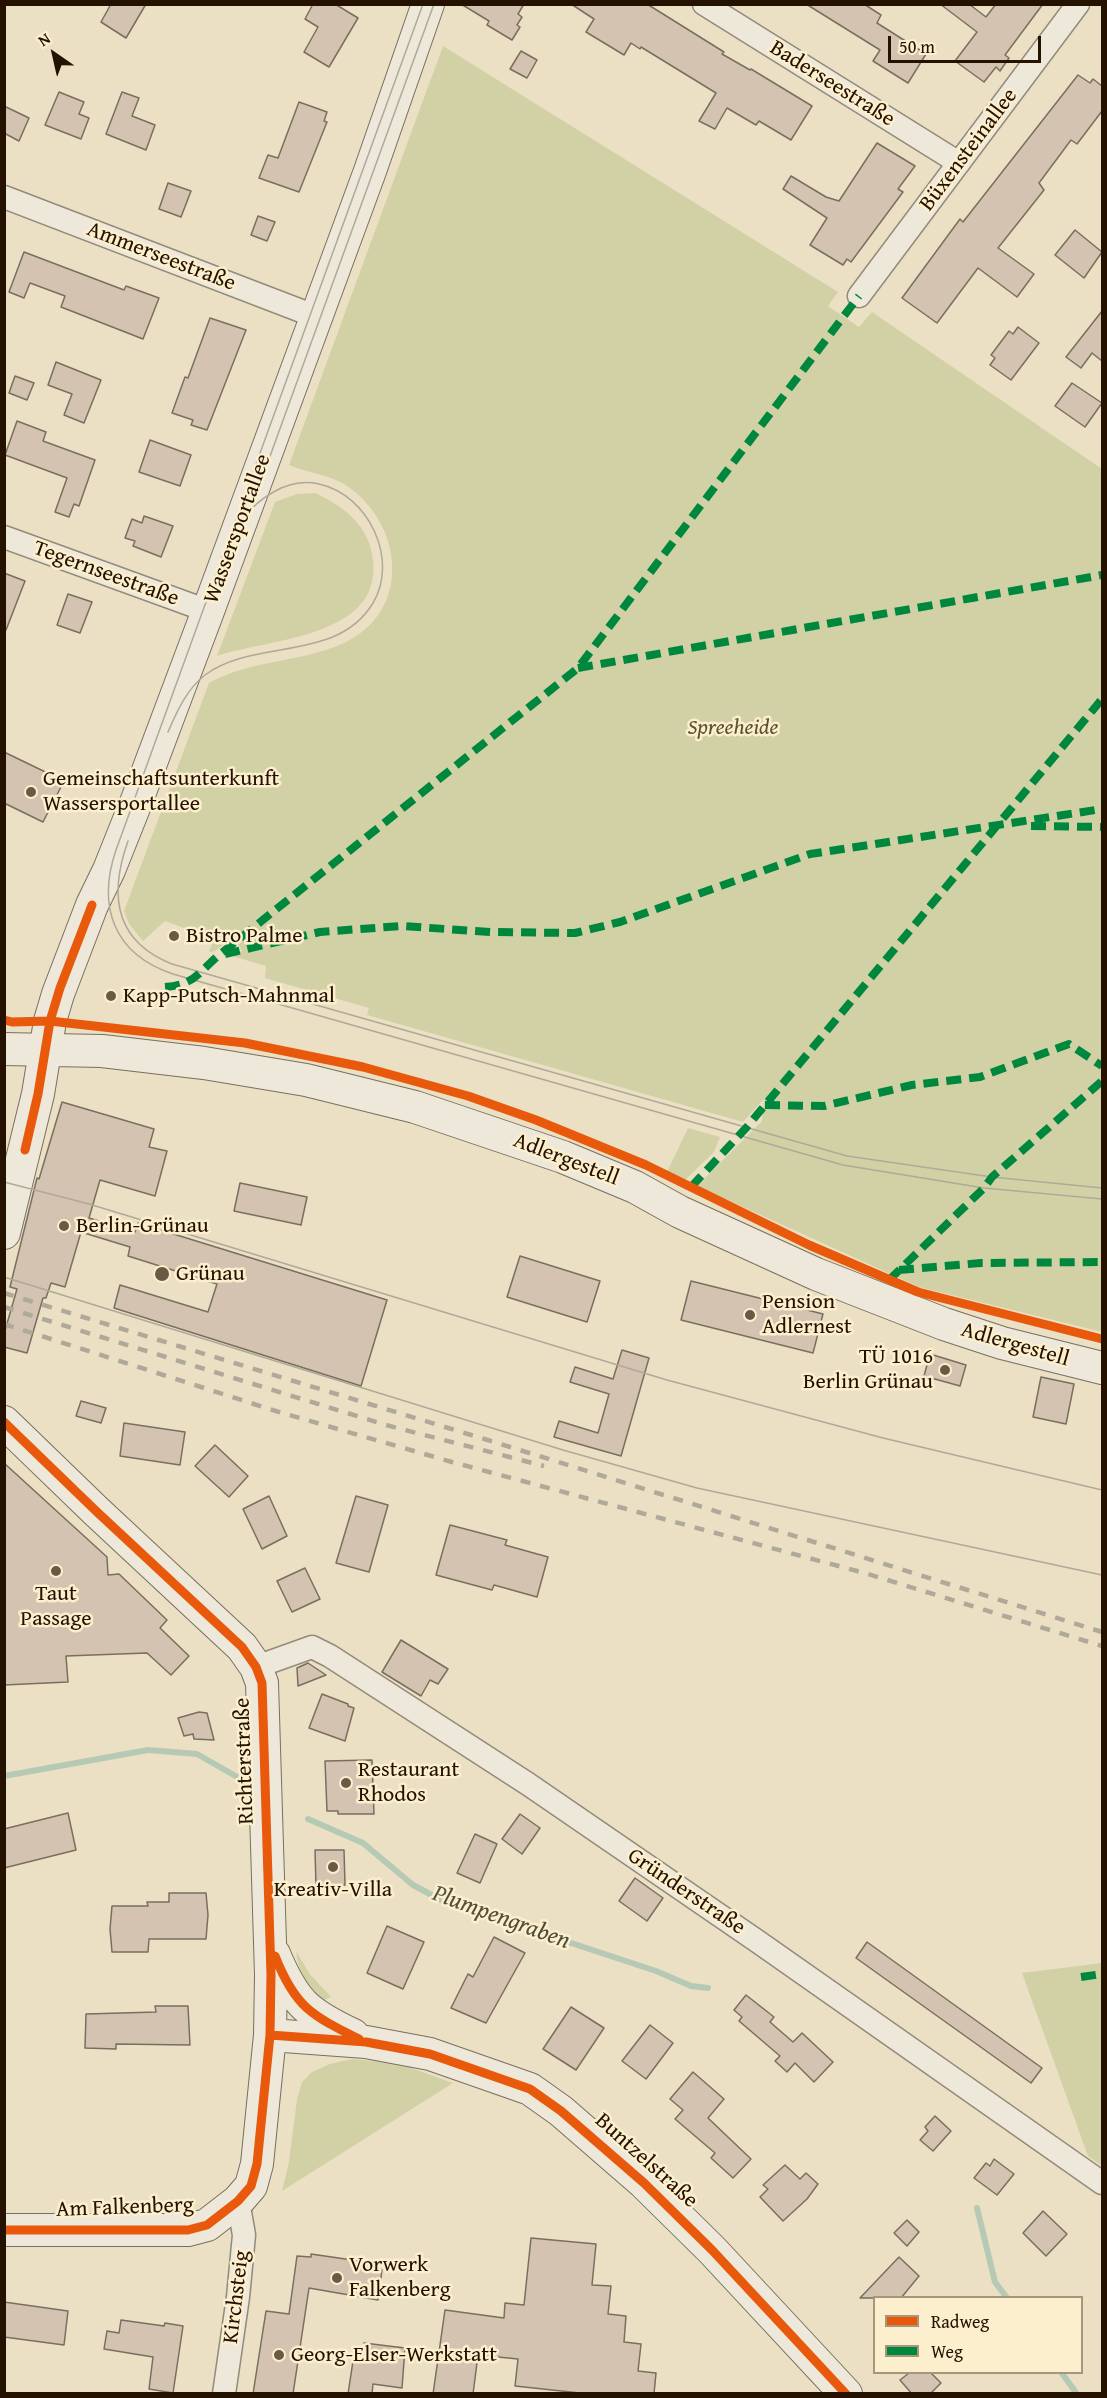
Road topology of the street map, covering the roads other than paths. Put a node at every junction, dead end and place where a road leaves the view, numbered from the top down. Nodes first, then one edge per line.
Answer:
1 (704, 4) edge
2 (1078, 4) edge
3 (428, 5) edge
4 (959, 163) junction
5 (4, 197) edge
6 (859, 296) dead end
7 (317, 317) junction
8 (4, 537) edge
9 (208, 611) junction
10 (4, 1049) edge
11 (45, 1051) junction
12 (4, 1233) edge
13 (1102, 1368) edge
14 (4, 1422) edge
15 (256, 1667) junction
16 (271, 1947) junction
17 (270, 2035) junction
18 (366, 2042) junction
19 (1102, 2183) edge
20 (238, 2201) junction
21 (4, 2230) edge
22 (224, 2394) edge
23 (846, 2394) edge

1 - 4 street, Baderseestraße
2 - 4 street, Büxensteinallee
3 - 7 main road, Wassersportallee
4 - 6 street, Büxensteinallee
5 - 7 street, Ammerseestraße
7 - 9 main road, Wassersportallee
8 - 9 street, Tegernseestraße
9 - 11 main road, Wassersportallee
10 - 11 main road, Adlergestell
11 - 12 main road
11 - 13 main road, Adlergestell
14 - 15 main road, Richterstraße
15 - 16 main road, Richterstraße
15 - 19 street, Gründerstraße
16 - 17 main road, Richterstraße
16 - 18 main road, Buntzelstraße
17 - 18 main road, Buntzelstraße
17 - 20 main road, Richterstraße
18 - 23 main road, Buntzelstraße
20 - 21 main road, Am Falkenberg
20 - 22 street, Kirchsteig

